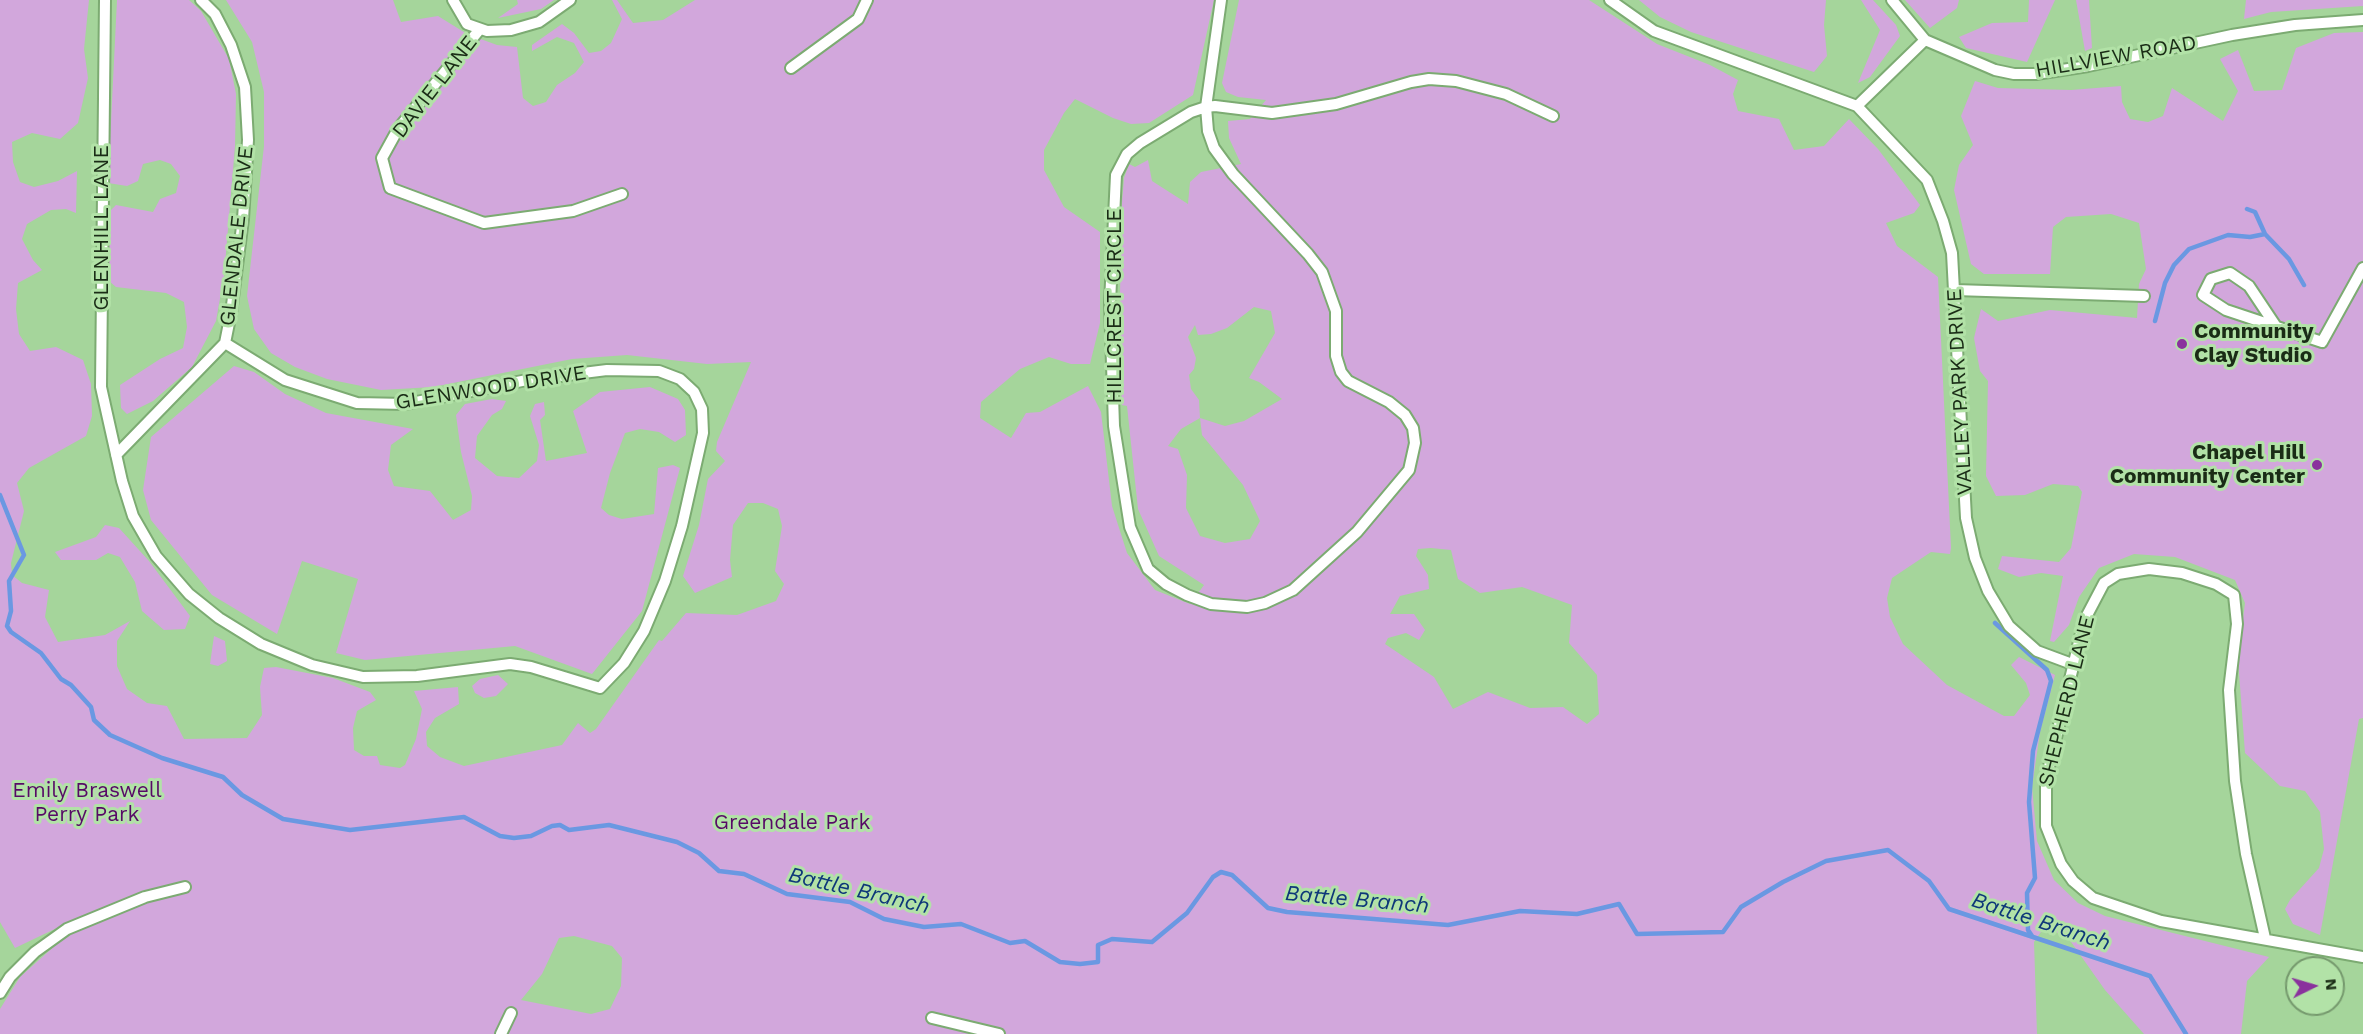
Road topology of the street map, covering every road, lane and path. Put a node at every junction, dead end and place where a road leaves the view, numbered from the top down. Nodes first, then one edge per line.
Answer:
1 (105, 0) edge
2 (201, 0) edge
3 (453, 0) edge
4 (570, 0) edge
5 (867, 0) edge
6 (1221, 0) edge
7 (1610, 0) edge
8 (1892, 0) edge
9 (2363, 20) edge
10 (480, 29) junction
11 (1925, 40) junction
12 (791, 68) dead end
13 (1857, 106) junction
14 (1206, 107) junction
15 (1553, 116) dead end
16 (622, 194) dead end
17 (2363, 268) edge
18 (1955, 290) junction
19 (2144, 296) dead end
20 (2275, 325) junction
21 (225, 343) junction
22 (116, 455) junction
23 (2072, 664) junction
24 (184, 887) dead end
25 (2265, 938) junction
26 (2363, 957) edge
27 (0, 993) edge
28 (511, 1013) dead end
29 (932, 1018) dead end
30 (501, 1034) edge
31 (999, 1034) edge

1 - 22 street, GLENHILL LANE
2 - 21 street, GLENDALE DRIVE
3 - 10 street
4 - 10 street
5 - 12 street
6 - 14 street
7 - 13 street, VALLEY PARK DRIVE
8 - 11 street, HILLVIEW ROAD
9 - 11 street, HILLVIEW ROAD
10 - 16 street, DAVIE LANE
11 - 13 street
13 - 18 street, VALLEY PARK DRIVE
14 - 14 street, HILLCREST CIRCLE
14 - 15 street, HILLCREST CIRCLE
17 - 20 street
18 - 19 street
18 - 23 street, VALLEY PARK DRIVE
20 - 20 street
21 - 22 street, GLENDALE DRIVE
21 - 22 street, GLENWOOD DRIVE
23 - 25 street, SHEPHERD LANE
23 - 25 street, SHEPHERD LANE
24 - 27 street
25 - 26 street, SHEPHERD LANE
28 - 30 street
29 - 31 street

